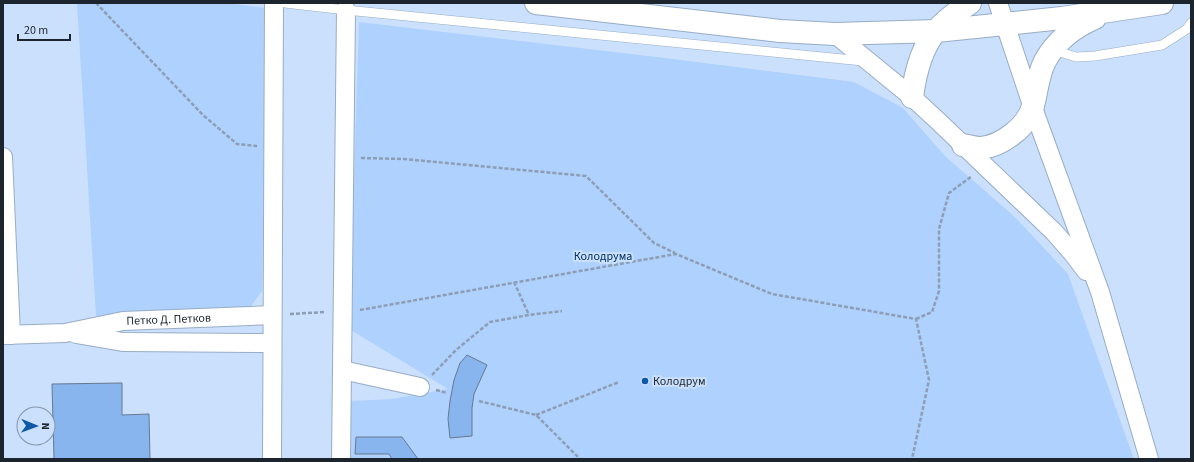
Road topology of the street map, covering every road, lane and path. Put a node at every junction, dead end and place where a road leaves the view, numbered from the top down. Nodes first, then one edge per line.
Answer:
1 (96, 3) edge
2 (274, 3) edge
3 (285, 3) edge
4 (536, 3) edge
5 (970, 3) edge
6 (998, 3) edge
7 (1162, 3) edge
8 (346, 10) junction
9 (1114, 10) junction
10 (1191, 23) edge
11 (1004, 24) junction
12 (936, 31) junction
13 (835, 34) junction
14 (1053, 50) junction
15 (867, 61) junction
16 (912, 97) junction
17 (1033, 108) junction
18 (963, 145) junction
19 (273, 148) junction
20 (3, 157) edge
21 (344, 158) junction
22 (985, 166) junction
23 (676, 254) junction
24 (514, 282) junction
25 (1100, 292) junction
26 (562, 312) dead end
27 (343, 313) junction
28 (529, 314) junction
29 (272, 315) junction
30 (916, 318) junction
31 (65, 333) junction
32 (7, 335) edge
33 (272, 343) junction
34 (342, 370) junction
35 (619, 382) dead end
36 (420, 387) joint
37 (479, 401) dead end
38 (536, 415) junction
39 (272, 459) edge
40 (341, 459) edge
41 (580, 459) edge
42 (912, 459) edge
43 (1149, 459) edge

1 - 19 path
2 - 19 street
3 - 8 lane
4 - 13 main road
5 - 12 main road
6 - 11 street
7 - 9 main road
8 - 15 lane
8 - 21 street
9 - 11 main road
9 - 14 main road
10 - 14 lane
11 - 12 main road
11 - 17 street
12 - 13 main road
12 - 16 main road
13 - 15 street
14 - 17 main road
15 - 16 street
16 - 18 street
17 - 18 main road
17 - 25 street
18 - 22 street
19 - 29 street
20 - 32 street
21 - 23 path
21 - 27 street
22 - 25 street
22 - 30 path
23 - 24 path
23 - 30 path
24 - 27 path
24 - 28 path
25 - 43 street
26 - 28 path
27 - 29 path
27 - 34 street
28 - 36 path
29 - 31 street, Петко Д. Петков
29 - 33 street
30 - 42 path
31 - 32 street, Петко Д. Петков
31 - 33 street, Петко Д. Петков
33 - 39 street
34 - 36 street
34 - 40 street
35 - 38 path
37 - 38 path
38 - 41 path

